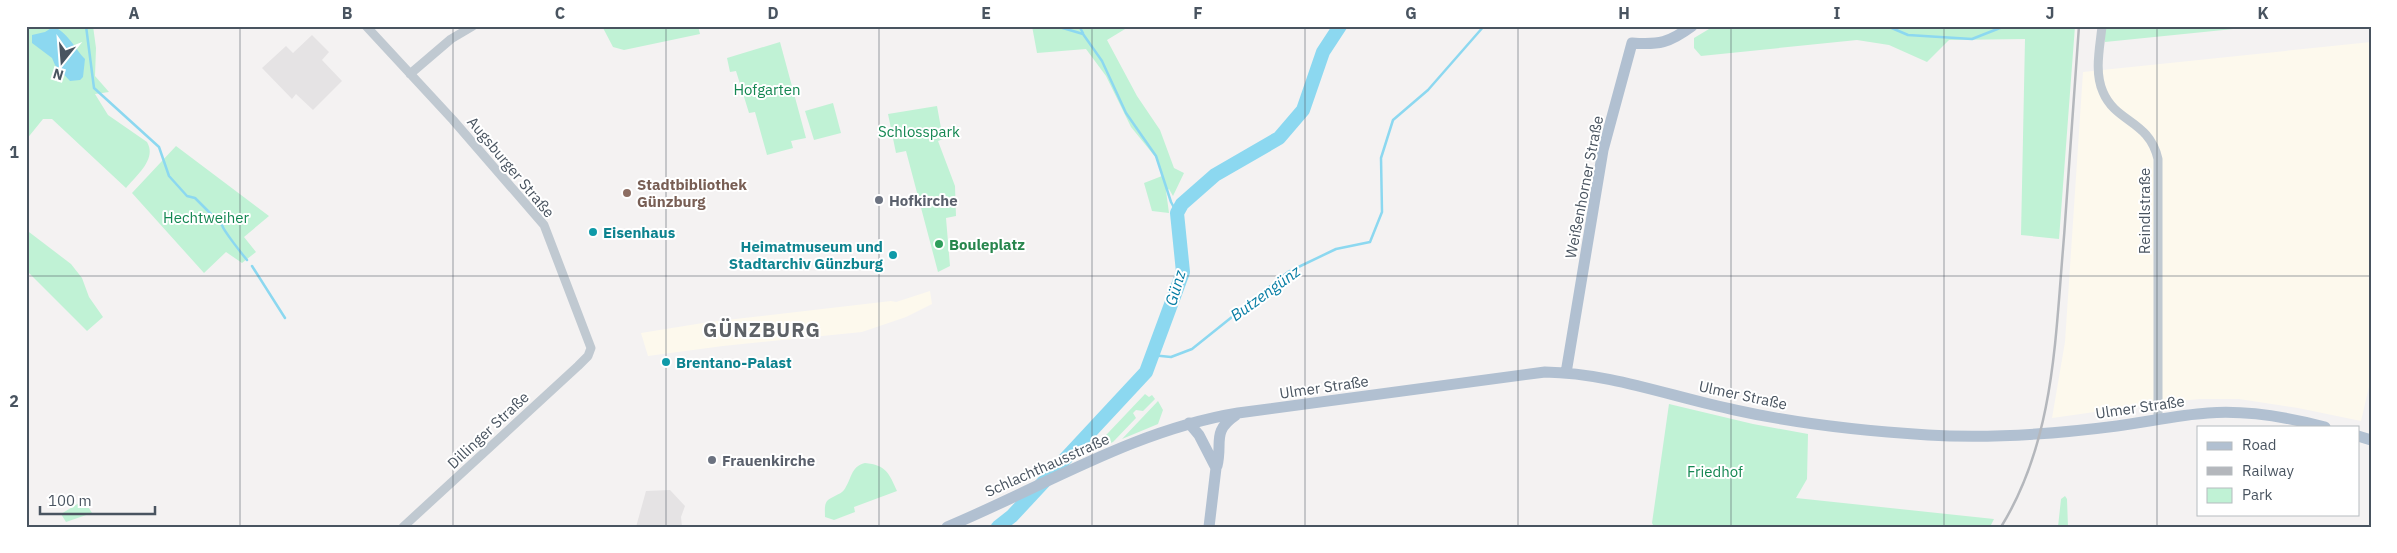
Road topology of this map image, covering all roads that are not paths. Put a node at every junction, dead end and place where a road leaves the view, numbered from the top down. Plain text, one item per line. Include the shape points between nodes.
1 (366, 26) edge
2 (473, 26) edge
3 (1692, 26) edge
4 (2102, 26) edge
5 (410, 74) junction
6 (591, 352) joint
7 (1566, 373) junction
8 (1238, 413) junction
9 (2158, 419) junction
10 (1189, 422) junction
11 (2321, 426) edge
12 (1160, 432) joint
13 (1216, 468) junction
14 (951, 525) edge
15 (403, 527) edge
16 (1209, 527) edge

1 - 5 street, Augsburger Straße
2 - 5 street via 451,38
3 - 7 main road, Weißenhorner Straße via 1664,43 1632,43 1602,150
4 - 9 street, Reindlstraße via 2098,67 2102,91 2112,106 2150,137 2158,159
5 - 6 street, Augsburger Straße via 544,225
6 - 15 street, Dillinger Straße
7 - 8 main road, Ulmer Straße via 1515,375
7 - 9 main road, Ulmer Straße via 1623,382 1772,417 1889,432 1951,436 2040,435
8 - 10 main road, Ulmer Straße
8 - 13 main road via 1220,430
9 - 11 main road, Ulmer Straße via 2238,412 2277,416
10 - 12 main road, Ulmer Straße
10 - 13 main road via 1199,434
12 - 14 main road, Schlachthausstraße
13 - 16 main road

